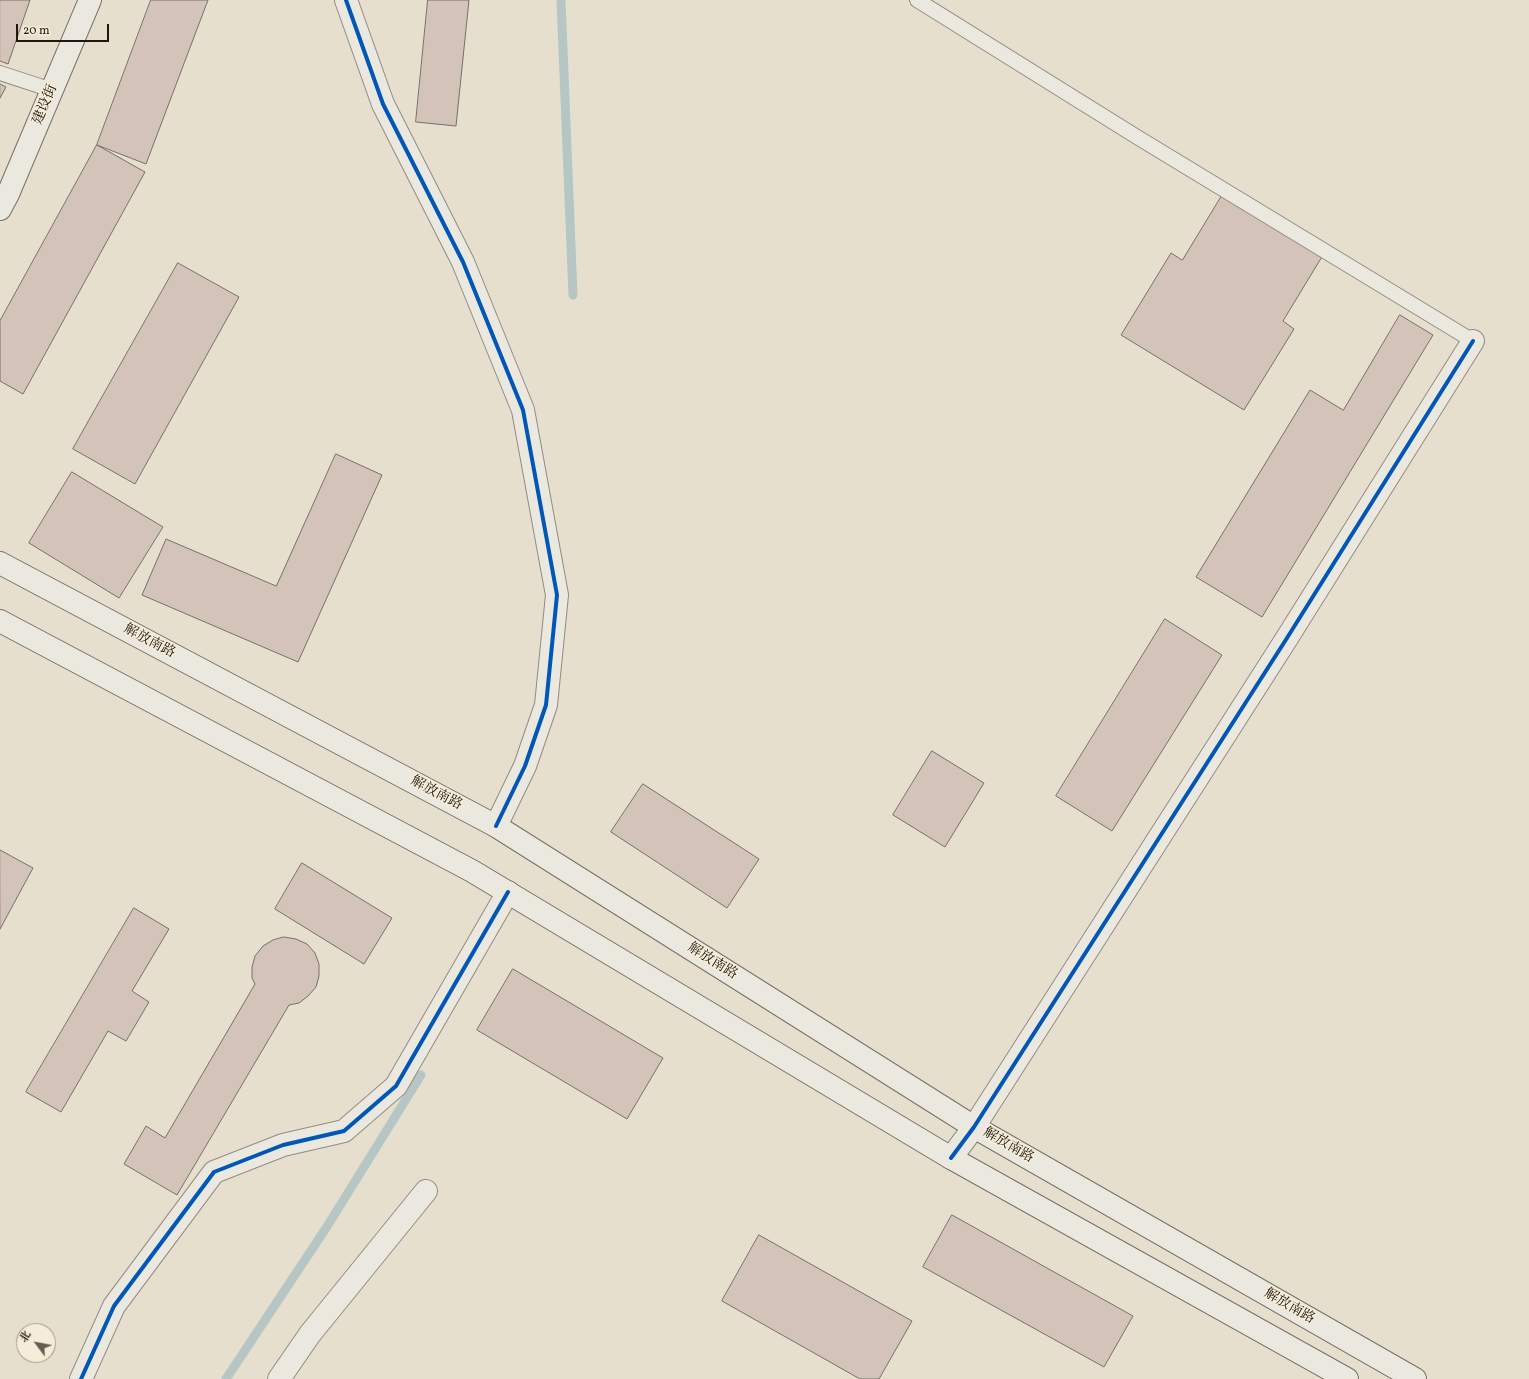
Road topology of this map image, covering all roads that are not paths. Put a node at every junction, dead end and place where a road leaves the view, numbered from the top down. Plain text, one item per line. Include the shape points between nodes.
1 (90, 0) edge
2 (346, 0) edge
3 (917, 0) edge
4 (0, 73) edge
5 (52, 90) junction
6 (0, 210) edge
7 (1473, 341) joint
8 (0, 563) edge
9 (0, 621) edge
10 (496, 826) junction
11 (508, 892) junction
12 (974, 1127) junction
13 (951, 1158) junction
14 (426, 1191) dead end
15 (81, 1379) edge
16 (279, 1379) edge
17 (1347, 1379) edge
18 (1415, 1379) edge

1 - 5 main road, 建设街
2 - 10 main road via 383,104 463,262 523,410 556,587 546,705 525,766
3 - 7 lane
4 - 5 lane
5 - 6 main road, 建设街
7 - 12 main road via 1287,638
8 - 10 main road, 解放南路
9 - 11 main road
10 - 12 main road, 解放南路
11 - 13 main road
11 - 15 main road via 396,1086 344,1130 283,1145 214,1172 114,1306
12 - 13 main road
12 - 18 main road, 解放南路
13 - 17 main road
14 - 16 main road via 310,1334

